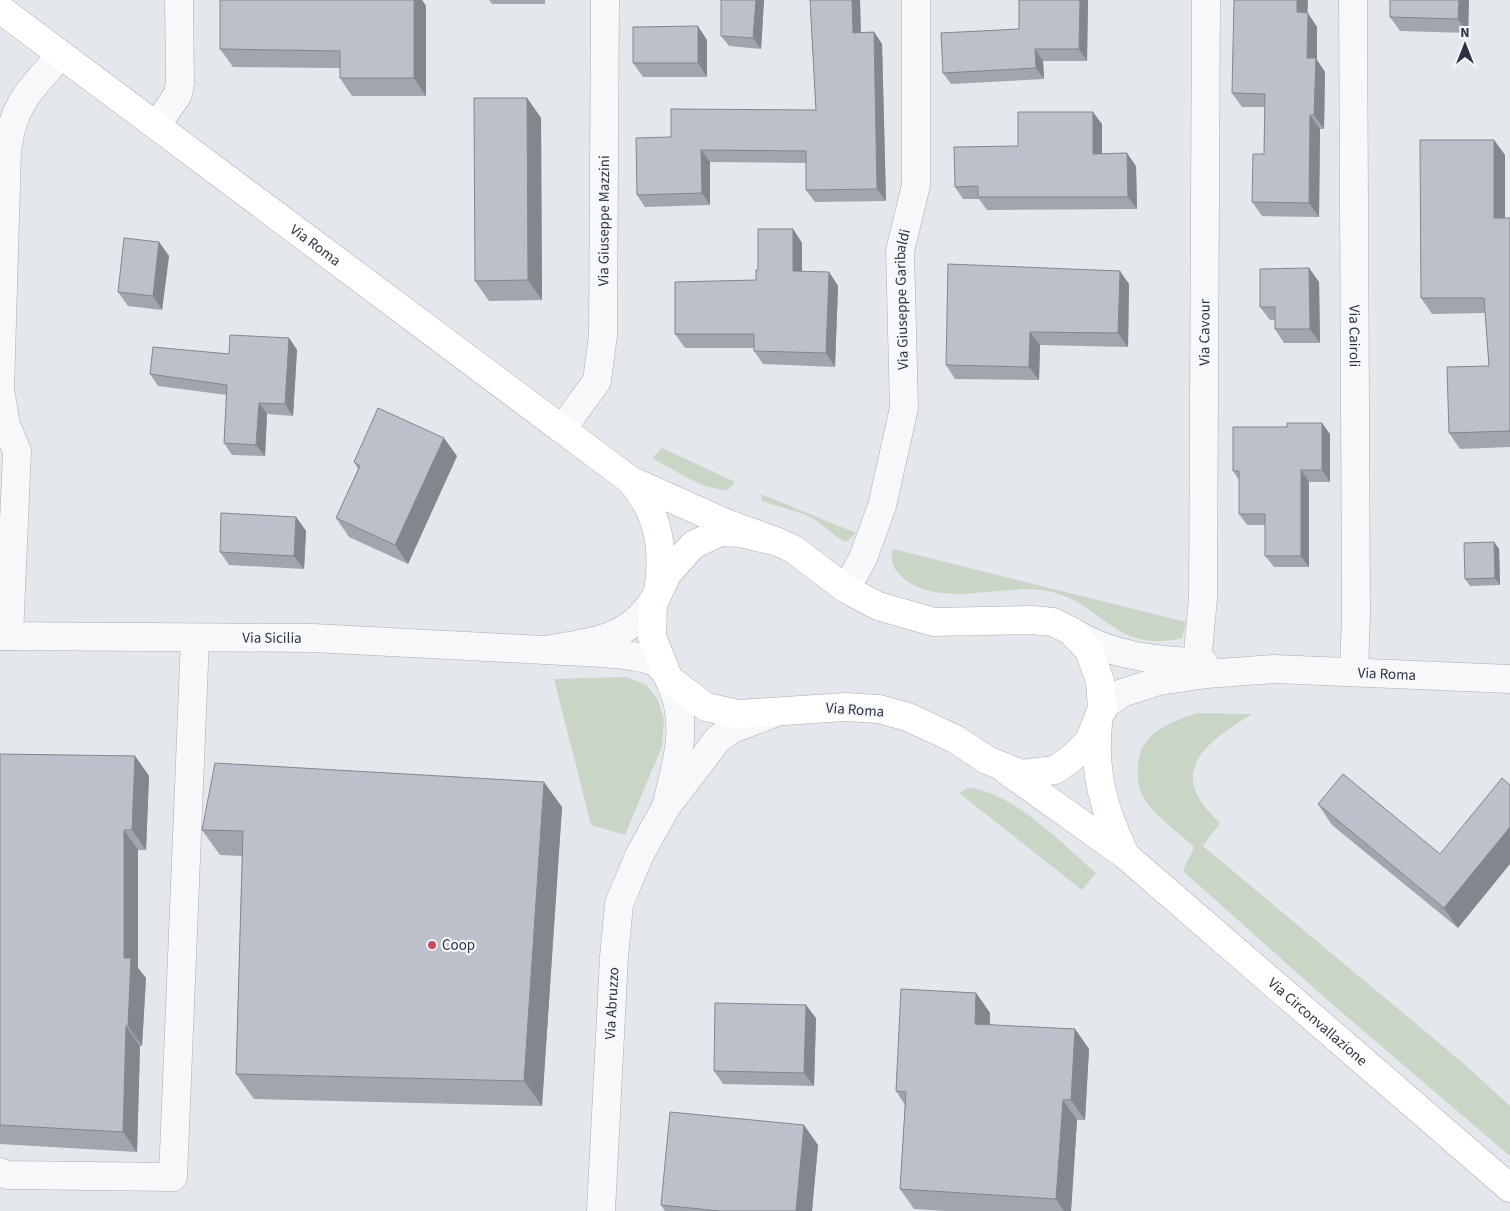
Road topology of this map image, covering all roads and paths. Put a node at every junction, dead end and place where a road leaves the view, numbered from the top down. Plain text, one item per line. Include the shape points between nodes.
1 (179, 0) edge
2 (605, 0) edge
3 (916, 0) edge
4 (1206, 0) edge
5 (1353, 0) edge
6 (0, 9) edge
7 (61, 55) junction
8 (157, 125) junction
9 (562, 429) junction
10 (630, 480) junction
11 (778, 542) junction
12 (846, 589) junction
13 (658, 592) junction
14 (1071, 631) junction
15 (4, 636) edge
16 (195, 639) junction
17 (545, 650) junction
18 (1197, 662) junction
19 (1263, 669) junction
20 (1354, 672) junction
21 (669, 679) junction
22 (1510, 679) edge
23 (788, 709) junction
24 (1099, 715) junction
25 (997, 764) junction
26 (666, 807) junction
27 (1125, 855) junction
28 (3, 1173) edge
29 (1510, 1188) edge
30 (601, 1211) edge

1 - 8 street via 180,83 178,94
2 - 9 street, Via Giuseppe Mazzini via 603,334 597,381
3 - 12 street, Via Giuseppe Garibaldi via 916,185 900,251 904,408 882,506 863,558
4 - 18 street, Via Cavour via 1203,598
5 - 20 street, Via Cairoli
6 - 7 main road, Via Roma
7 - 8 main road, Via Roma
7 - 15 street via 23,98 12,120 7,151 0,389 6,425 17,451
8 - 9 main road, Via Roma
9 - 10 main road, Via Roma
10 - 11 main road, Via Roma via 728,524
10 - 13 main road, Via Roma via 641,492 655,518 661,551
11 - 12 main road, Via Roma via 793,549
11 - 13 main road, Via Roma via 720,532 693,545 667,574
12 - 14 main road, Via Roma via 878,606 934,622 1032,620 1053,622
13 - 17 street, Via Sicilia via 648,611 624,631 596,641
13 - 21 main road, Via Roma via 653,604 652,637
14 - 18 street, Via Roma via 1107,650 1160,660
14 - 24 main road, Via Roma via 1089,650 1100,681 1102,709
15 - 16 street, Via Sicilia
16 - 17 street, Via Sicilia via 313,638
16 - 28 street via 173,1177
17 - 21 street, Via Sicilia via 641,658 658,664
18 - 19 street, Via Roma
19 - 20 street, Via Roma
19 - 24 street, Via Roma via 1159,681 1122,693 1107,703
20 - 22 street, Via Roma
21 - 23 main road, Via Roma via 706,707 738,714
21 - 26 street, Via Abruzzo via 680,708 682,732
23 - 25 main road, Via Roma via 879,709 908,717
23 - 26 street, Via Abruzzo via 757,719 718,739
24 - 25 main road, Via Roma via 1089,741 1055,770 1021,774
24 - 27 main road, Via Circonvallazione via 1097,772 1110,824
25 - 27 main road, Via Circonvallazione
26 - 30 street, Via Abruzzo via 639,856 619,904
27 - 29 main road, Via Circonvallazione

